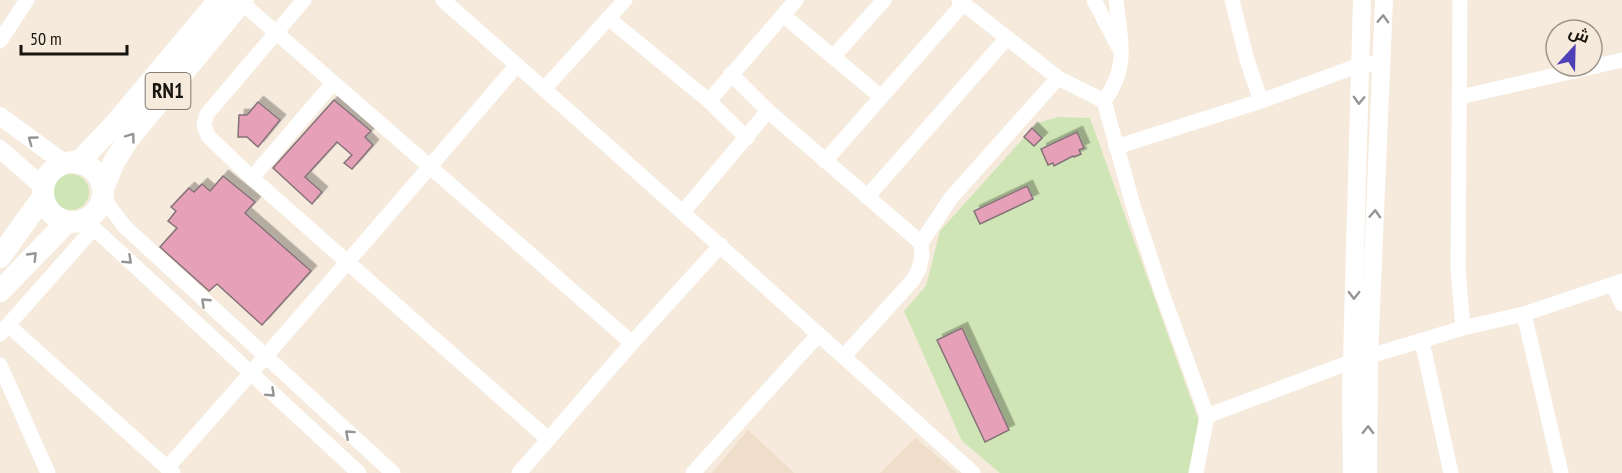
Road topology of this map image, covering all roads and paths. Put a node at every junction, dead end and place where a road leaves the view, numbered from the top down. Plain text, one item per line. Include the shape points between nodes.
1 (27, 0) edge
2 (219, 0) edge
3 (304, 0) edge
4 (625, 0) edge
5 (796, 0) edge
6 (884, 0) edge
7 (1094, 0) edge
8 (1116, 0) edge
9 (1232, 0) edge
10 (1362, 0) edge
11 (1384, 0) edge
12 (1460, 0) edge
13 (242, 1) edge
14 (451, 2) edge
15 (961, 2) edge
16 (783, 15) junction
17 (608, 18) junction
18 (276, 33) junction
19 (1007, 38) junction
20 (0, 41) edge
21 (1122, 54) junction
22 (833, 57) junction
23 (1622, 60) edge
24 (1382, 63) junction
25 (517, 65) junction
26 (1360, 65) junction
27 (731, 74) junction
28 (1058, 78) junction
29 (333, 83) junction
30 (544, 89) junction
31 (881, 97) junction
32 (1460, 97) junction
33 (709, 101) junction
34 (1104, 101) junction
35 (1261, 101) junction
36 (768, 111) junction
37 (0, 116) edge
38 (747, 138) junction
39 (1116, 147) junction
40 (0, 149) edge
41 (825, 161) junction
42 (71, 163) junction
43 (431, 166) junction
44 (252, 178) junction
45 (43, 192) junction
46 (103, 193) junction
47 (867, 197) junction
48 (683, 212) junction
49 (82, 223) junction
50 (921, 243) junction
51 (721, 244) junction
52 (0, 257) edge
53 (347, 261) junction
54 (1617, 283) edge
55 (0, 291) edge
56 (1622, 304) edge
57 (1524, 315) junction
58 (1463, 328) junction
59 (4, 330) edge
60 (818, 335) junction
61 (1422, 341) junction
62 (632, 343) junction
63 (843, 356) junction
64 (266, 358) junction
65 (1361, 358) junction
66 (0, 365) edge
67 (251, 375) junction
68 (1207, 416) junction
69 (548, 439) junction
70 (170, 470) edge
71 (48, 473) edge
72 (359, 473) edge
73 (393, 473) edge
74 (519, 473) edge
75 (693, 473) edge
76 (973, 473) edge
77 (1196, 473) edge
78 (1352, 473) edge
79 (1368, 473) edge
80 (1451, 473) edge
81 (1562, 473) edge

1 - 20 street
2 - 42 main road, RN1 via 120,117
3 - 18 street
4 - 17 street
5 - 16 street
6 - 22 street
7 - 21 street
8 - 21 street
9 - 35 street
10 - 26 street
24 -> 11 street
12 - 32 street
13 - 18 street
46 -> 13 main road, RN1 via 114,162 129,138
14 - 25 street
15 - 19 street
15 - 31 street
16 - 22 street
16 - 27 street
17 - 30 street
17 - 33 street
18 - 29 street
18 - 44 street via 207,114 204,125 208,136
19 - 28 street
19 - 47 street
21 - 34 street via 1115,86
22 - 31 street
23 - 32 street
24 - 26 street
65 -> 24 street
25 - 30 street
25 - 43 street
26 - 35 street
26 -> 65 street
27 - 33 street
27 - 36 street
28 - 34 street
28 - 50 street via 951,198
29 - 43 street
29 - 44 street
30 - 48 street
31 - 41 street
32 - 58 street via 1458,269
33 - 38 street
34 - 39 street
35 - 39 street
36 - 38 street
36 - 41 street
42 -> 37 street
38 - 48 street
39 - 68 street via 1161,290
40 - 45 street
41 - 47 street
42 - 45 main road, RN1 via 51,172
42 - 46 main road via 95,171
43 - 53 street
43 - 62 street
44 - 53 street
45 - 49 main road via 51,213 58,219
45 - 52 main road, RN1
46 - 49 main road, RN1 via 99,207
64 -> 46 street via 125,227
47 - 50 street
48 - 51 street
55 -> 49 main road, RN1
49 - 59 street
49 -> 67 street
50 - 63 street via 922,256 913,280
51 - 60 street
51 - 62 street
53 - 64 street
53 - 69 street
54 - 56 street
54 - 57 street
57 - 58 street
57 - 81 street
58 - 61 street
59 - 70 street
60 - 63 street
60 - 75 street
61 - 65 street
61 - 80 street
62 - 69 street
63 - 76 street
64 - 67 street
73 -> 64 street
65 - 68 street
65 - 78 street via 1351,394
79 -> 65 street
66 - 71 street
67 - 70 street
67 -> 72 street
68 - 77 street
69 - 74 street

